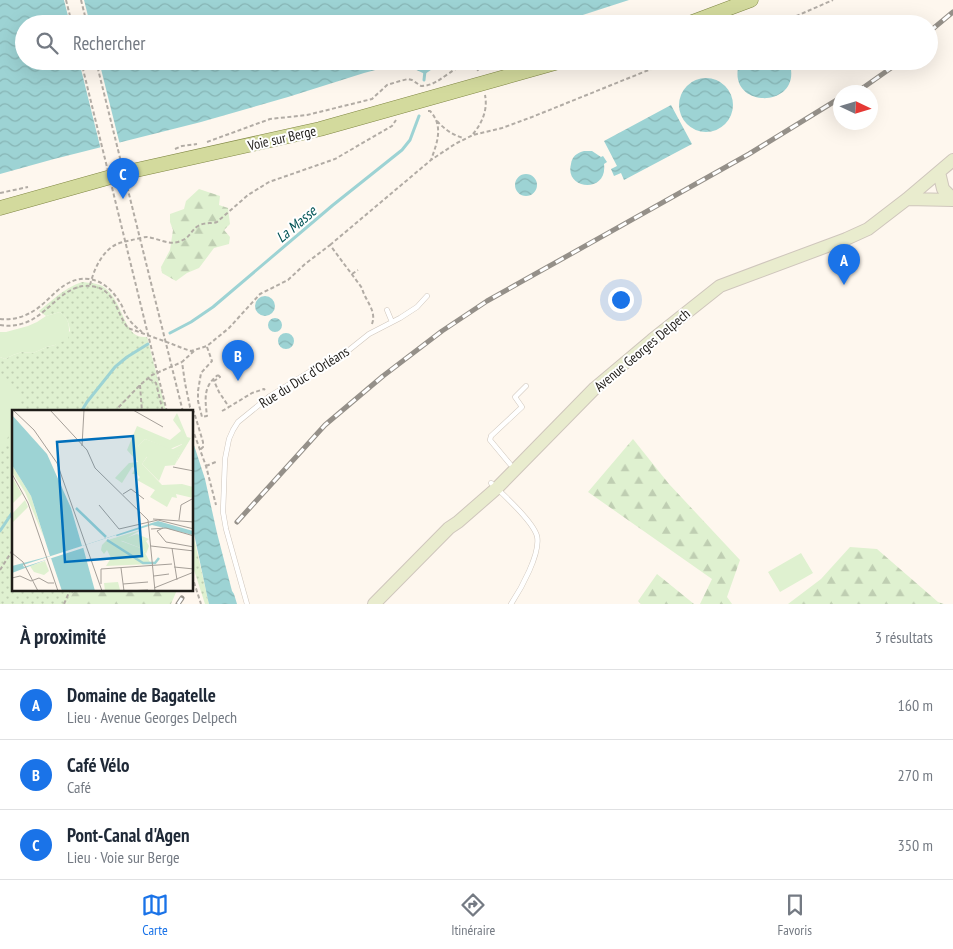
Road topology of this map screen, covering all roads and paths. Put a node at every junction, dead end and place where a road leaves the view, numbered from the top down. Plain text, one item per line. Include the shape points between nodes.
1 (66, 0) edge
2 (81, 0) edge
3 (751, 0) edge
4 (833, 0) edge
5 (70, 15) edge
6 (85, 15) edge
7 (711, 15) edge
8 (799, 15) edge
9 (83, 70) edge
10 (98, 70) edge
11 (455, 70) edge
12 (530, 70) edge
13 (649, 70) edge
14 (484, 93) dead end
15 (424, 110) dead end
16 (400, 117) dead end
17 (437, 121) junction
18 (473, 135) junction
19 (466, 138) junction
20 (182, 146) dead end
21 (431, 160) junction
22 (953, 160) edge
23 (939, 172) junction
24 (924, 185) junction
25 (943, 189) junction
26 (907, 199) junction
27 (953, 199) edge
28 (0, 208) edge
29 (330, 245) junction
30 (358, 270) dead end
31 (352, 274) junction
32 (91, 279) junction
33 (89, 286) junction
34 (720, 286) junction
35 (427, 296) dead end
36 (387, 310) dead end
37 (0, 319) edge
38 (392, 322) junction
39 (0, 325) edge
40 (144, 333) junction
41 (369, 334) junction
42 (207, 346) junction
43 (196, 350) junction
44 (182, 362) junction
45 (148, 378) junction
46 (140, 385) junction
47 (526, 386) dead end
48 (270, 396) junction
49 (230, 407) junction
50 (116, 410) edge
51 (142, 410) edge
52 (163, 410) edge
53 (168, 410) edge
54 (183, 410) edge
55 (192, 410) edge
56 (222, 410) dead end
57 (194, 412) edge
58 (202, 417) junction
59 (198, 424) junction
60 (194, 434) edge
61 (220, 461) dead end
62 (510, 464) junction
63 (206, 466) dead end
64 (494, 485) junction
65 (12, 551) edge
66 (0, 570) edge
67 (194, 582) edge
68 (69, 592) edge
69 (64, 604) edge
70 (201, 604) edge
71 (247, 604) edge
72 (374, 604) edge
73 (511, 604) edge

1 - 5 path
2 - 6 path
3 - 7 main road
4 - 8 path
9 - 53 path, bridge
10 - 54 path, bridge
11 - 20 path via 431,84 421,86 408,79 387,85 372,99 307,115 270,119 203,143
12 - 28 main road, Voie sur Berge via 320,129 132,171
13 - 18 path via 524,120
14 - 18 path via 486,111
15 - 17 path via 430,111
16 - 32 path via 392,126 335,159 269,182 217,222 203,223 178,242 146,237 118,244 98,262
17 - 19 path via 461,138
17 - 21 path via 439,131
18 - 19 path
19 - 21 path
21 - 29 path
22 - 23 main road, Avenue Georges Delpech
23 - 24 main road, Avenue Georges Delpech
23 - 25 main road
24 - 25 main road
24 - 26 main road, Avenue Georges Delpech
25 - 27 main road
26 - 27 main road
26 - 34 main road, Avenue Georges Delpech via 856,235
29 - 31 path
29 - 42 path via 288,280 260,294 229,328
30 - 31 path
31 - 41 path via 371,306 374,318
32 - 33 path
32 - 37 path via 74,280 59,288 32,313
32 - 40 path via 108,286 120,301 127,318
33 - 39 path via 71,290 23,324
33 - 40 path via 108,293 128,328
34 - 62 main road via 693,300 643,341 586,390
34 - 64 main road, Avenue Georges Delpech via 595,388
35 - 38 lane, Rue du Duc d'Orléans via 417,307
36 - 38 lane
38 - 41 lane, Rue du Duc d'Orléans
40 - 43 path via 191,351
41 - 48 lane, Rue du Duc d'Orléans via 349,350
42 - 43 path
42 - 58 path via 212,361 201,373 198,401
43 - 44 path
44 - 45 path
44 - 55 path
45 - 46 path
45 - 52 path via 156,383
46 - 50 path
46 - 51 path
47 - 62 lane via 515,397 522,407 490,440
48 - 49 path via 264,389
48 - 71 lane, Rue du Duc d'Orléans via 238,422 229,439 225,459 224,520
49 - 56 path
49 - 58 path via 214,381 220,378 218,375 207,387 207,416
57 - 59 path
58 - 59 path
59 - 60 path via 203,442 200,450
61 - 63 path
62 - 64 main road
64 - 72 main road, Avenue Georges Delpech
64 - 73 lane via 533,527 537,536 536,555
65 - 66 path
67 - 70 path
68 - 69 path

